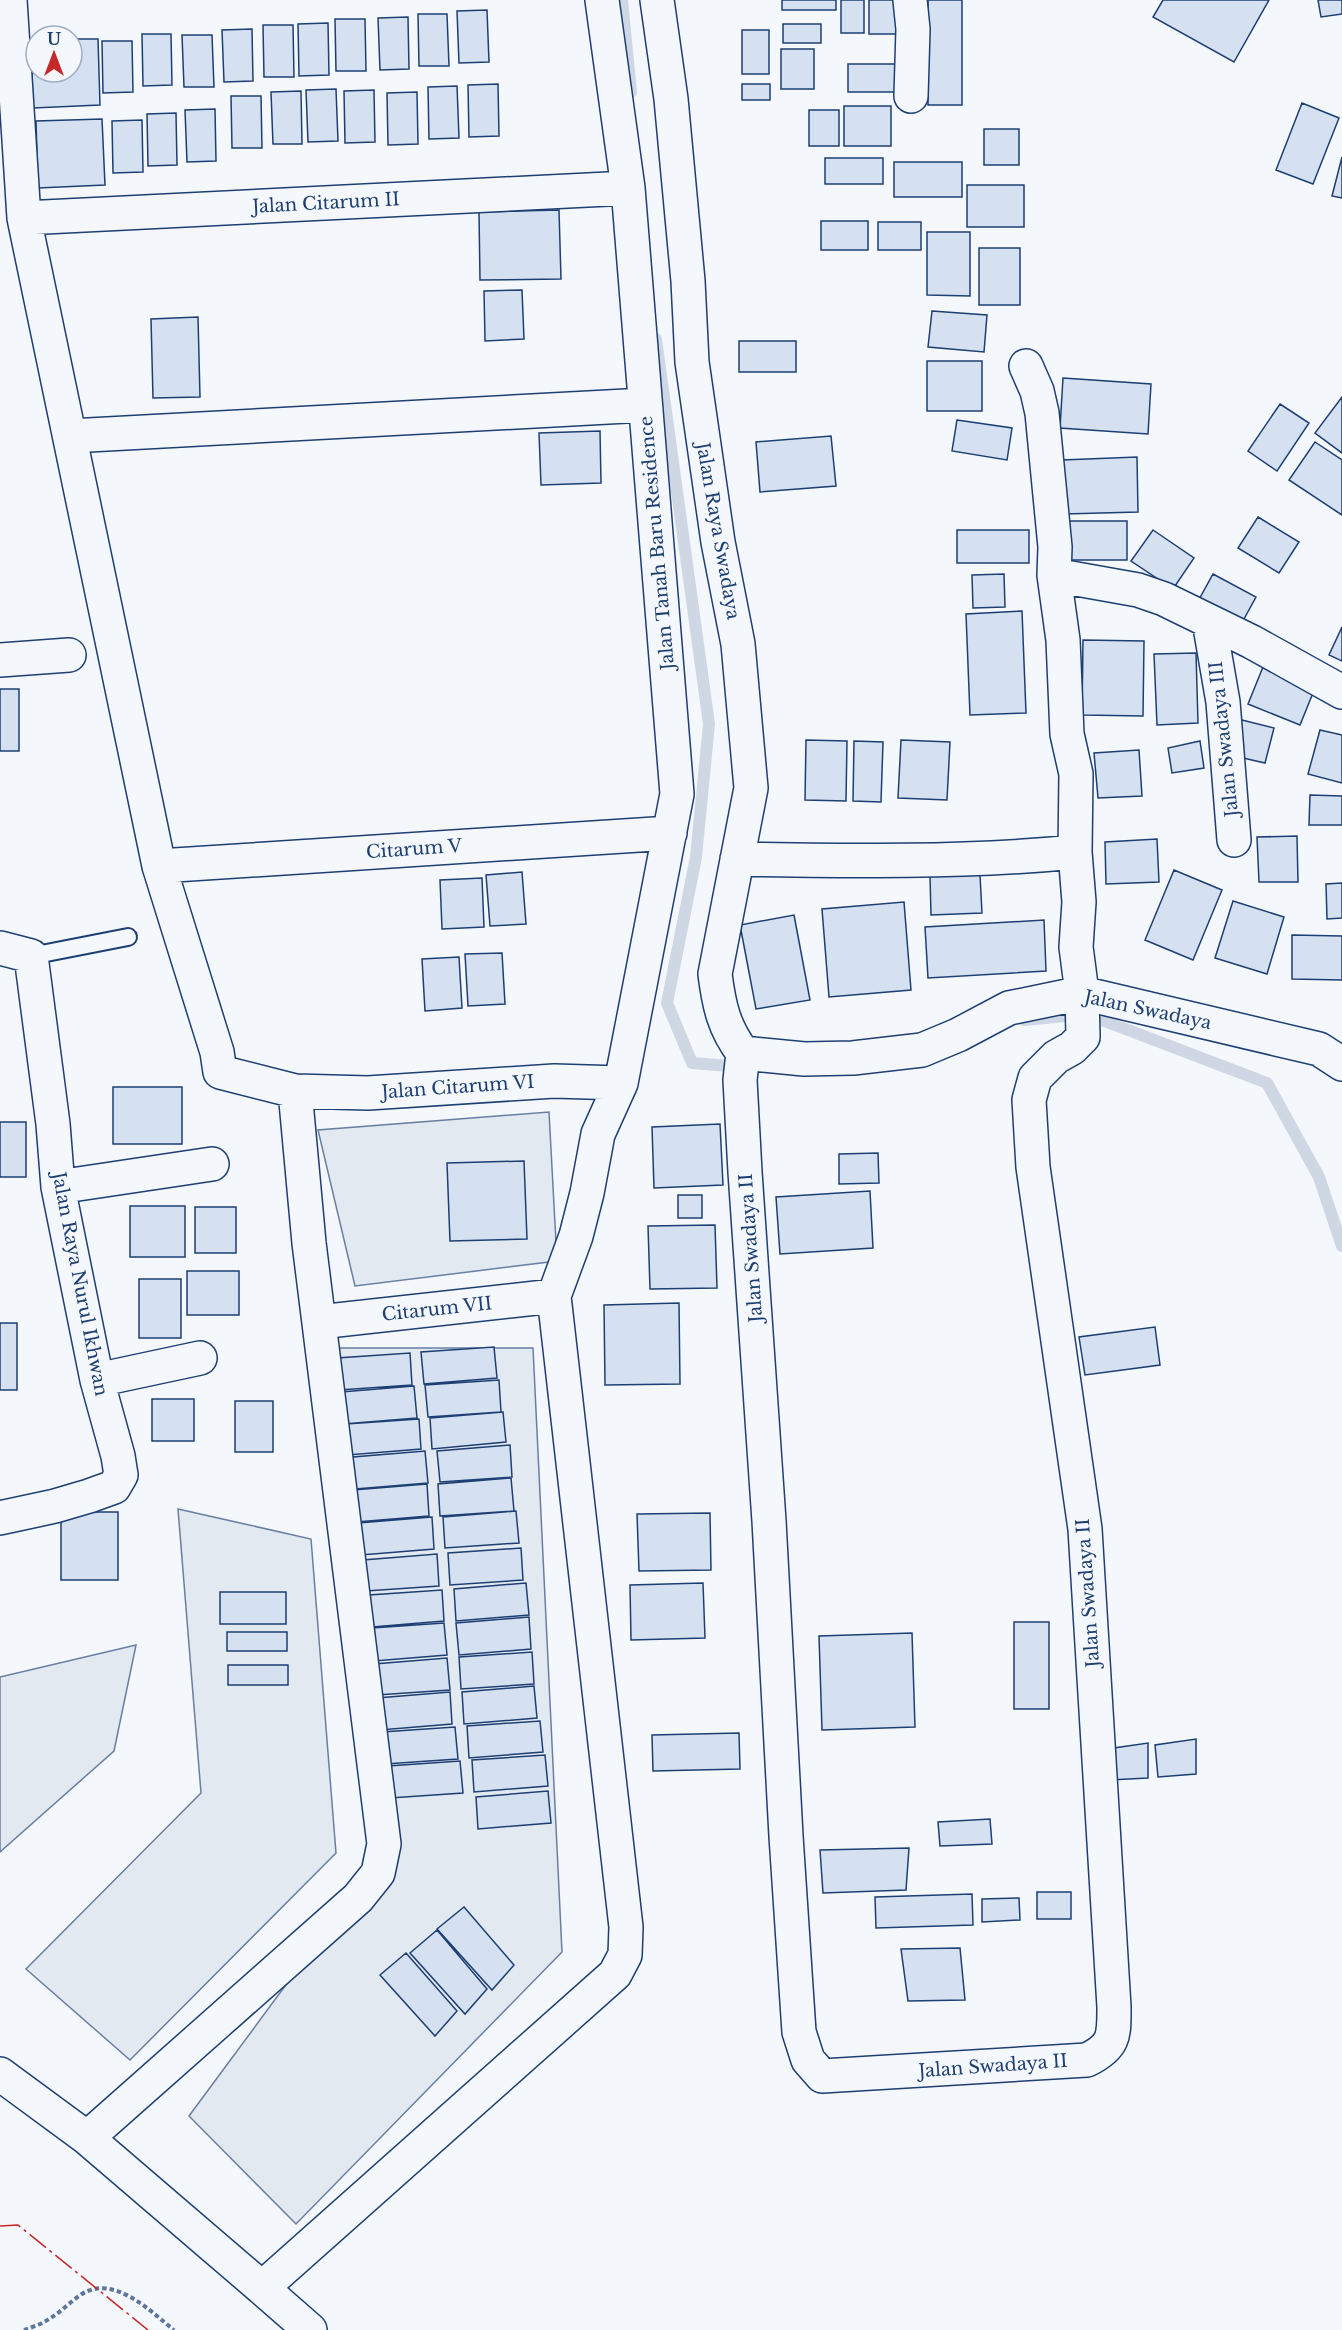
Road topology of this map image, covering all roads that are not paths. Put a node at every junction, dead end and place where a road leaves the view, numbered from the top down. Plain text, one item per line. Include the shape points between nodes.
1 (10, 0) edge
2 (602, 0) edge
3 (657, 0) edge
4 (910, 0) edge
5 (912, 96) dead end
6 (628, 188) junction
7 (24, 218) junction
8 (1026, 366) dead end
9 (645, 405) junction
10 (70, 436) junction
11 (1054, 575) junction
12 (1209, 621) junction
13 (69, 655) dead end
14 (0, 660) edge
15 (1342, 692) edge
16 (670, 833) junction
17 (1234, 840) dead end
18 (1075, 852) junction
19 (737, 859) junction
20 (159, 866) junction
21 (129, 937) dead end
22 (0, 948) edge
23 (31, 956) junction
24 (1083, 1013) junction
25 (1342, 1063) edge
26 (742, 1064) junction
27 (621, 1083) junction
28 (295, 1091) junction
29 (212, 1164) dead end
30 (58, 1187) junction
31 (554, 1296) junction
32 (319, 1322) junction
33 (200, 1358) dead end
34 (97, 1380) junction
35 (0, 1518) edge
36 (0, 2074) edge
37 (87, 2138) junction
38 (262, 2288) junction
39 (310, 2330) edge

1 - 7 street
2 - 6 street, Jalan Tanah Baru Residence
3 - 19 street, Jalan Raya Swadaya via 671,99 694,373 718,542 738,644 746,720 751,788
4 - 5 street
6 - 7 street, Jalan Citarum II
6 - 9 street, Jalan Tanah Baru Residence
7 - 10 street
8 - 11 street via 1042,413 1055,547
9 - 10 street
9 - 16 street, Jalan Tanah Baru Residence via 677,794
10 - 20 street
11 - 12 street via 1138,591
11 - 18 street via 1063,640 1067,734 1076,774
12 - 15 street
12 - 17 street, Jalan Swadaya III via 1223,702
13 - 14 street
16 - 20 street, Citarum V
16 - 27 street, Jalan Tanah Baru Residence
18 - 19 street via 909,861
18 - 24 street via 1079,902 1076,947
19 - 26 street, Jalan Raya Swadaya via 715,974 719,1005
20 - 28 street, Jalan Citarum VI via 220,1072
21 - 23 lane
22 - 23 street
23 - 30 street, Jalan Raya Nurul Ikhwan
24 - 25 street, Jalan Swadaya via 1319,1049
24 - 26 street, Jalan Swadaya via 1009,1008 922,1050
24 - 26 street, Jalan Swadaya II via 1072,1048 1056,1057 1035,1078 1029,1100 1033,1167 1085,1529 1114,2007 1114,2036 1104,2052 1088,2060 822,2076 808,2060 799,2032 786,1836
27 - 28 street, Jalan Citarum VI via 554,1081 368,1093
27 - 31 street, Jalan Tanah Baru Residence via 598,1134 576,1236
28 - 32 street
29 - 30 street
30 - 34 street, Jalan Raya Nurul Ikhwan
31 - 32 street, Citarum VII
31 - 38 street via 626,1927 625,1955 615,1974
32 - 37 street via 384,1844 378,1873 358,1898
33 - 34 street
34 - 35 street, Jalan Raya Nurul Ikhwan via 118,1456 121,1475 114,1487
36 - 37 street
37 - 38 street
38 - 39 street

